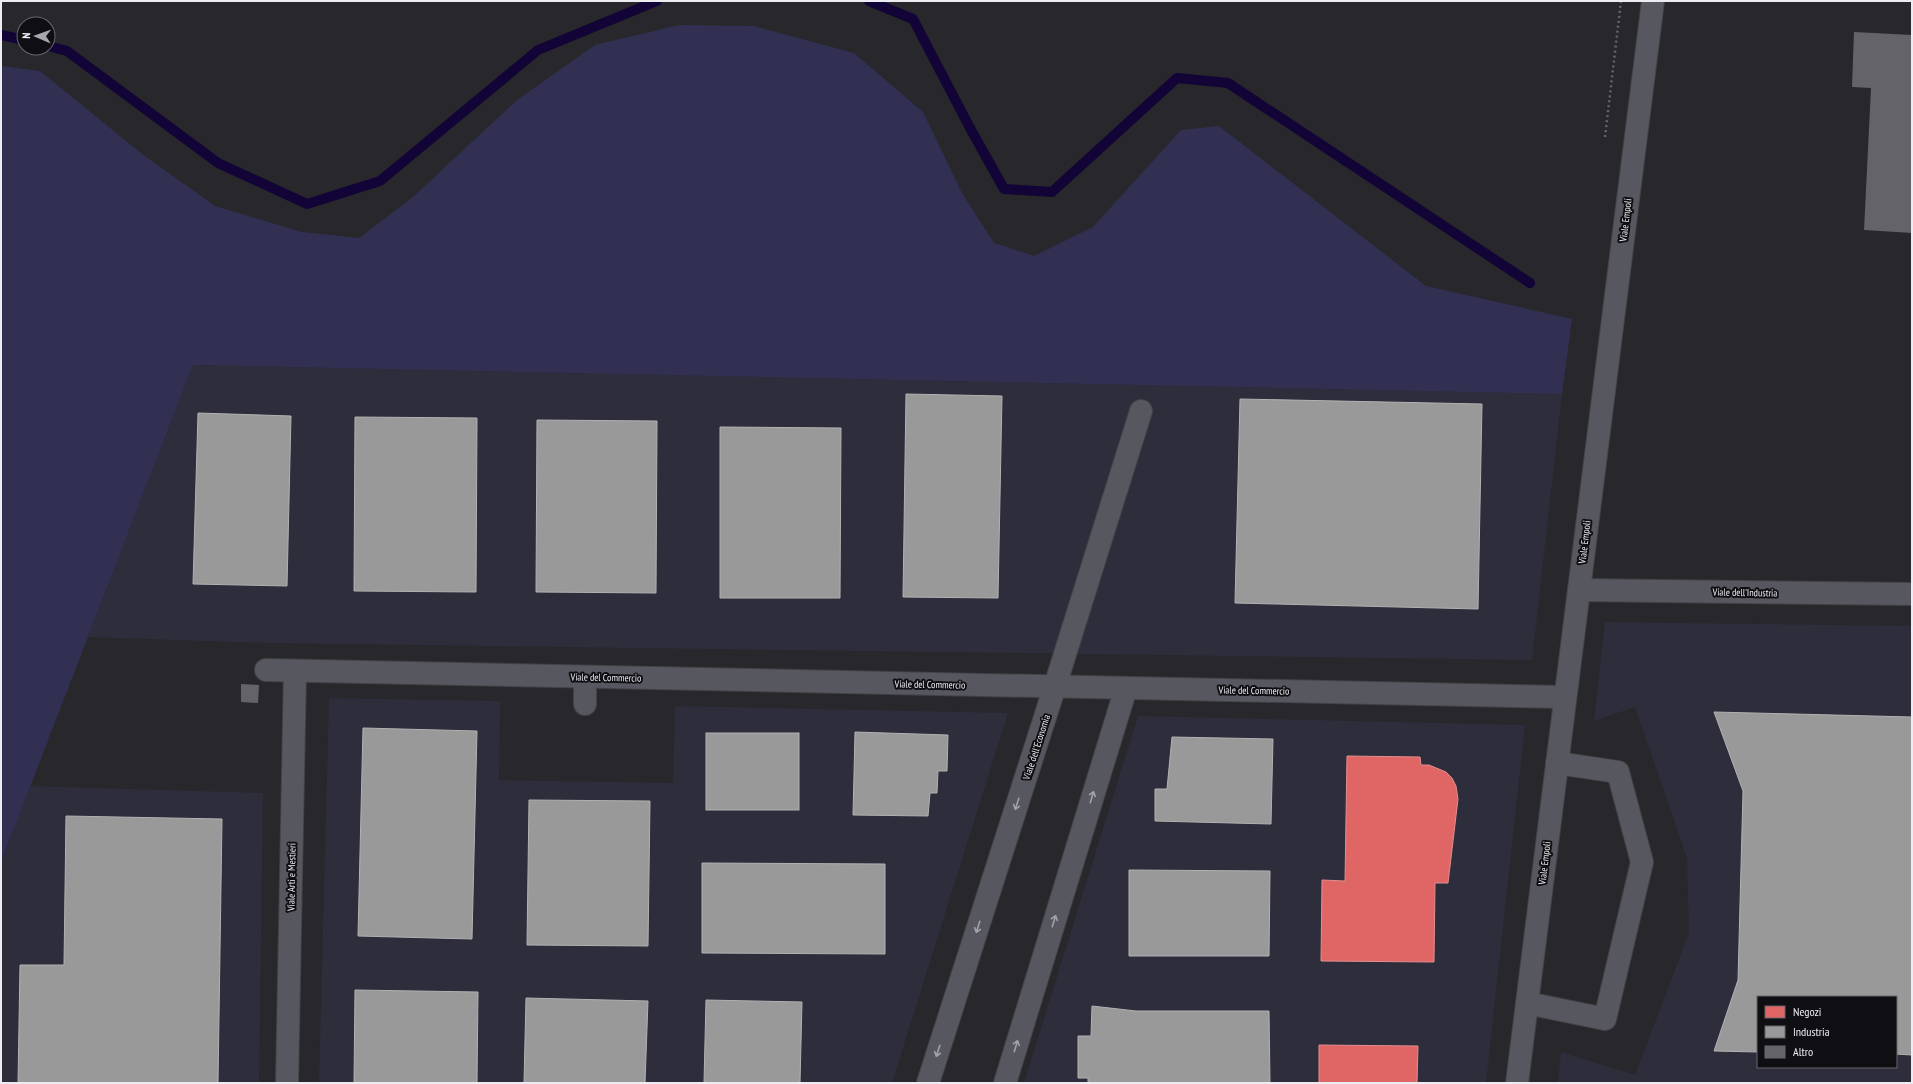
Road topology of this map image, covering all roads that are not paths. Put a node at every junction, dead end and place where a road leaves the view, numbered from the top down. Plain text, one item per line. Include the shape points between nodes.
1 (1653, 1) edge
2 (1141, 411) dead end
3 (1578, 590) junction
4 (1912, 594) edge
5 (266, 670) dead end
6 (295, 671) junction
7 (585, 677) junction
8 (1055, 686) junction
9 (1126, 688) junction
10 (1565, 697) junction
11 (585, 704) dead end
12 (1557, 763) junction
13 (1527, 1003) junction
14 (287, 1083) edge
15 (928, 1083) edge
16 (1005, 1083) edge
17 (1517, 1083) edge

1 - 3 street, Viale Empoli
2 - 8 street, Viale dell'Economia
3 - 4 street, Viale dell'Industria
3 - 10 street, Viale Empoli
5 - 6 street, Viale del Commercio
6 - 7 street, Viale del Commercio
6 - 14 street, Viale Arti e Mestieri
7 - 8 street, Viale del Commercio
7 - 11 street
8 - 9 street, Viale del Commercio
8 -> 15 street, Viale dell'Economia
9 - 10 street, Viale del Commercio
16 -> 9 street
10 - 12 street, Viale Empoli
12 - 13 street, Viale Empoli
12 - 13 street via 1618,772 1642,862 1605,1019
13 - 17 street, Viale Empoli

